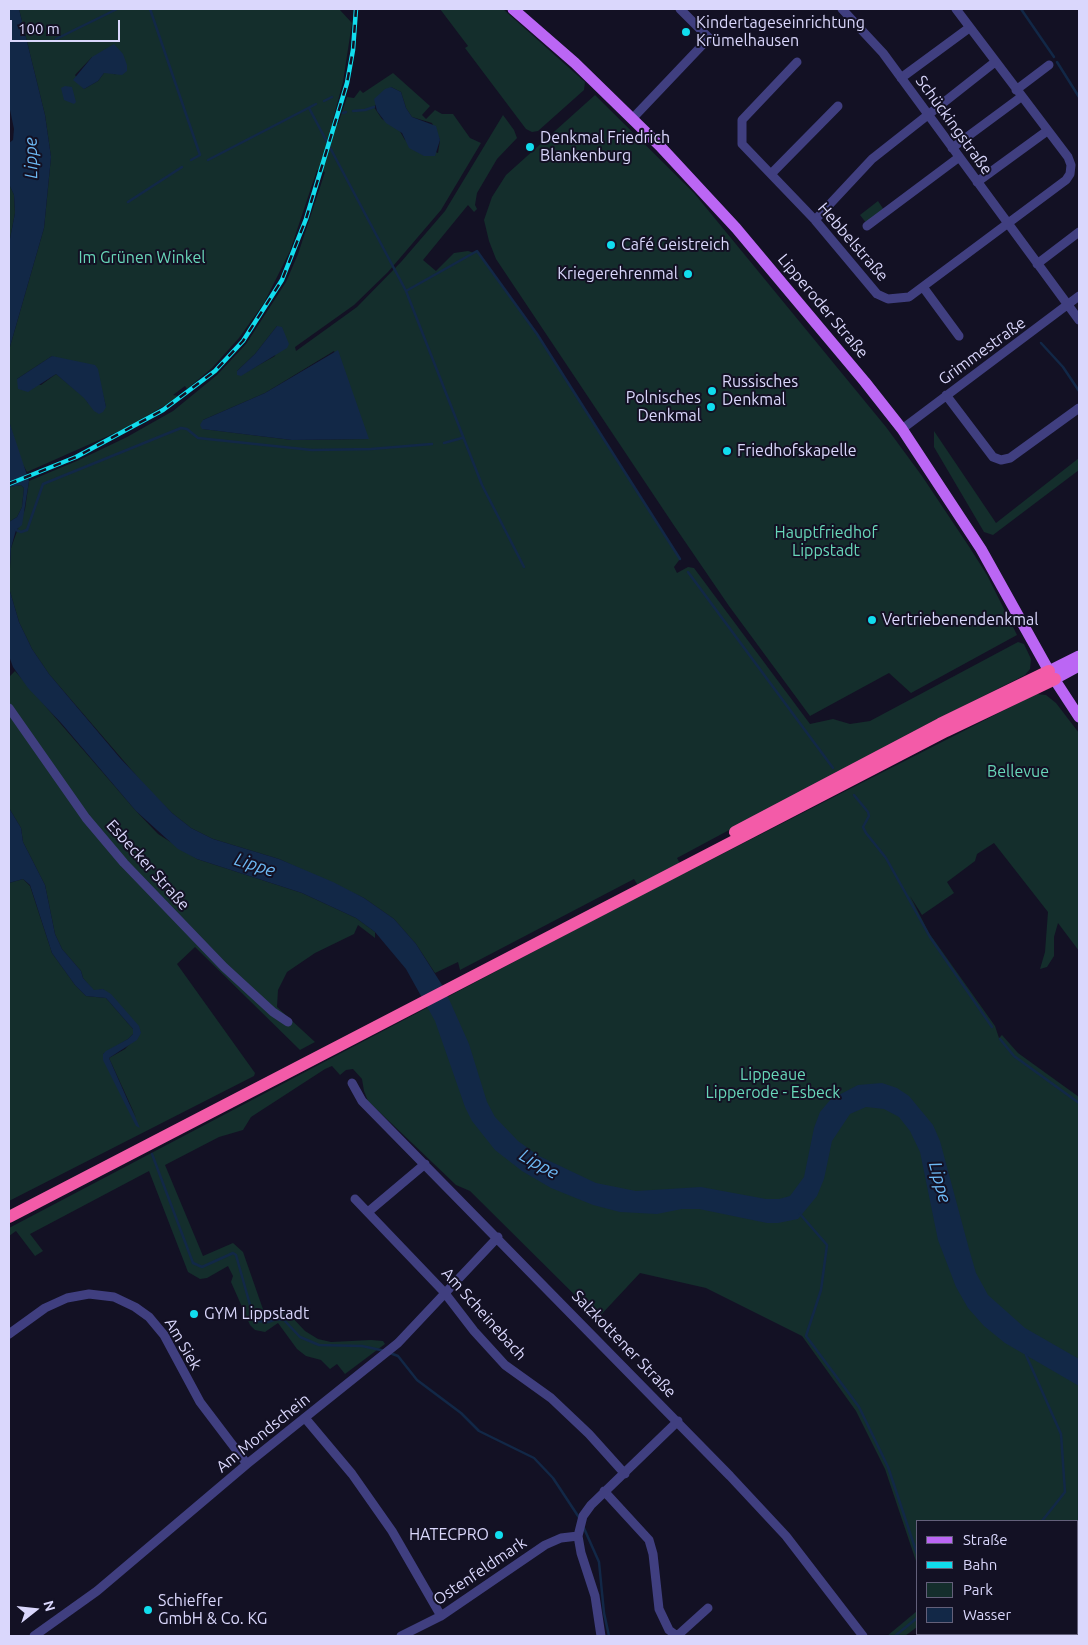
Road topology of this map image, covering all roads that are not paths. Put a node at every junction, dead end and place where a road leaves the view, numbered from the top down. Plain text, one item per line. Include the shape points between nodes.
1 (512, 9) edge
2 (680, 9) edge
3 (842, 9) edge
4 (956, 9) edge
5 (969, 28) junction
6 (797, 62) dead end
7 (995, 62) junction
8 (1049, 65) dead end
9 (901, 78) junction
10 (1018, 93) junction
11 (838, 106) dead end
12 (926, 115) junction
13 (632, 118) junction
14 (1047, 131) junction
15 (952, 148) junction
16 (958, 158) junction
17 (771, 174) junction
18 (977, 182) junction
19 (815, 220) junction
20 (1008, 224) junction
21 (867, 226) dead end
22 (1079, 232) edge
23 (1037, 264) junction
24 (922, 287) junction
25 (1079, 296) edge
26 (1068, 305) junction
27 (1079, 320) edge
28 (959, 336) dead end
29 (946, 395) junction
30 (1079, 408) edge
31 (902, 429) junction
32 (1079, 656) edge
33 (1079, 666) edge
34 (1052, 675) junction
35 (9, 708) edge
36 (1079, 717) edge
37 (384, 1018) junction
38 (288, 1022) dead end
39 (352, 1083) dead end
40 (425, 1164) junction
41 (355, 1199) dead end
42 (9, 1207) edge
43 (368, 1212) junction
44 (9, 1217) edge
45 (498, 1237) junction
46 (444, 1292) junction
47 (9, 1334) edge
48 (305, 1418) junction
49 (678, 1420) junction
50 (247, 1464) junction
51 (625, 1474) junction
52 (604, 1491) junction
53 (578, 1536) junction
54 (708, 1608) dead end
55 (441, 1616) junction
56 (34, 1636) edge
57 (401, 1636) edge
58 (600, 1636) edge
59 (677, 1636) edge
60 (863, 1636) edge

1 - 13 main road, Lipperoder Straße
2 - 13 street via 709,38
3 - 9 street, Schückingstraße via 883,53
4 - 5 street
5 - 7 street
5 - 9 street
6 - 17 street, Hebbelstraße via 742,120 742,144
7 - 10 street
7 - 12 street
8 - 10 street
9 - 12 street, Schückingstraße
10 - 14 street
10 - 15 street
11 - 17 street
12 - 15 street, Schückingstraße
12 - 19 street via 872,159
13 - 31 main road, Lipperoder Straße via 736,228
14 - 18 street
14 - 20 street, Hebbelstraße via 1068,157 1070,174
15 - 16 street, Schückingstraße
16 - 18 street, Schückingstraße
16 - 21 street
17 - 19 street, Hebbelstraße
18 - 20 street, Schückingstraße
19 - 24 street, Hebbelstraße via 877,294 888,299 900,299
20 - 23 street, Schückingstraße
20 - 24 street, Hebbelstraße
22 - 23 street
23 - 26 street, Schückingstraße
24 - 28 street
25 - 26 street, Grimmestraße
26 - 27 street, Schückingstraße
26 - 29 street, Grimmestraße
29 - 30 street via 993,457 1001,460 1010,458
29 - 31 street, Grimmestraße
31 - 34 main road, Lipperoder Straße via 981,549
32 - 34 main road
33 - 34 main road
34 - 36 main road, Lipperoder Straße
34 - 37 highway via 943,728
35 - 38 street, Esbecker Straße via 86,818 124,863 206,949 273,1012
37 - 42 highway
37 - 44 highway
39 - 40 street, Salzkottener Straße via 362,1100
40 - 43 street
40 - 45 street, Salzkottener Straße
41 - 43 street, Am Scheinebach
43 - 46 street, Am Scheinebach
45 - 46 street, Am Mondschein
45 - 49 street, Salzkottener Straße
46 - 48 street, Am Mondschein via 390,1349
46 - 51 street, Am Scheinebach via 505,1365 551,1398
47 - 50 street, Am Siek via 45,1308 67,1298 89,1294 114,1297 135,1307 164,1334 200,1402
48 - 50 street, Am Mondschein
48 - 55 street via 352,1474 392,1531
49 - 51 street
49 - 60 street, Salzkottener Straße via 786,1536
50 - 56 street, Am Mondschein via 97,1591
51 - 52 street
52 - 53 street via 584,1516
52 - 59 street via 649,1540 659,1609 669,1630
53 - 55 street, Ostenfeldmark via 561,1538 545,1545
53 - 58 street via 595,1596
54 - 59 street
55 - 57 street, Ostenfeldmark

